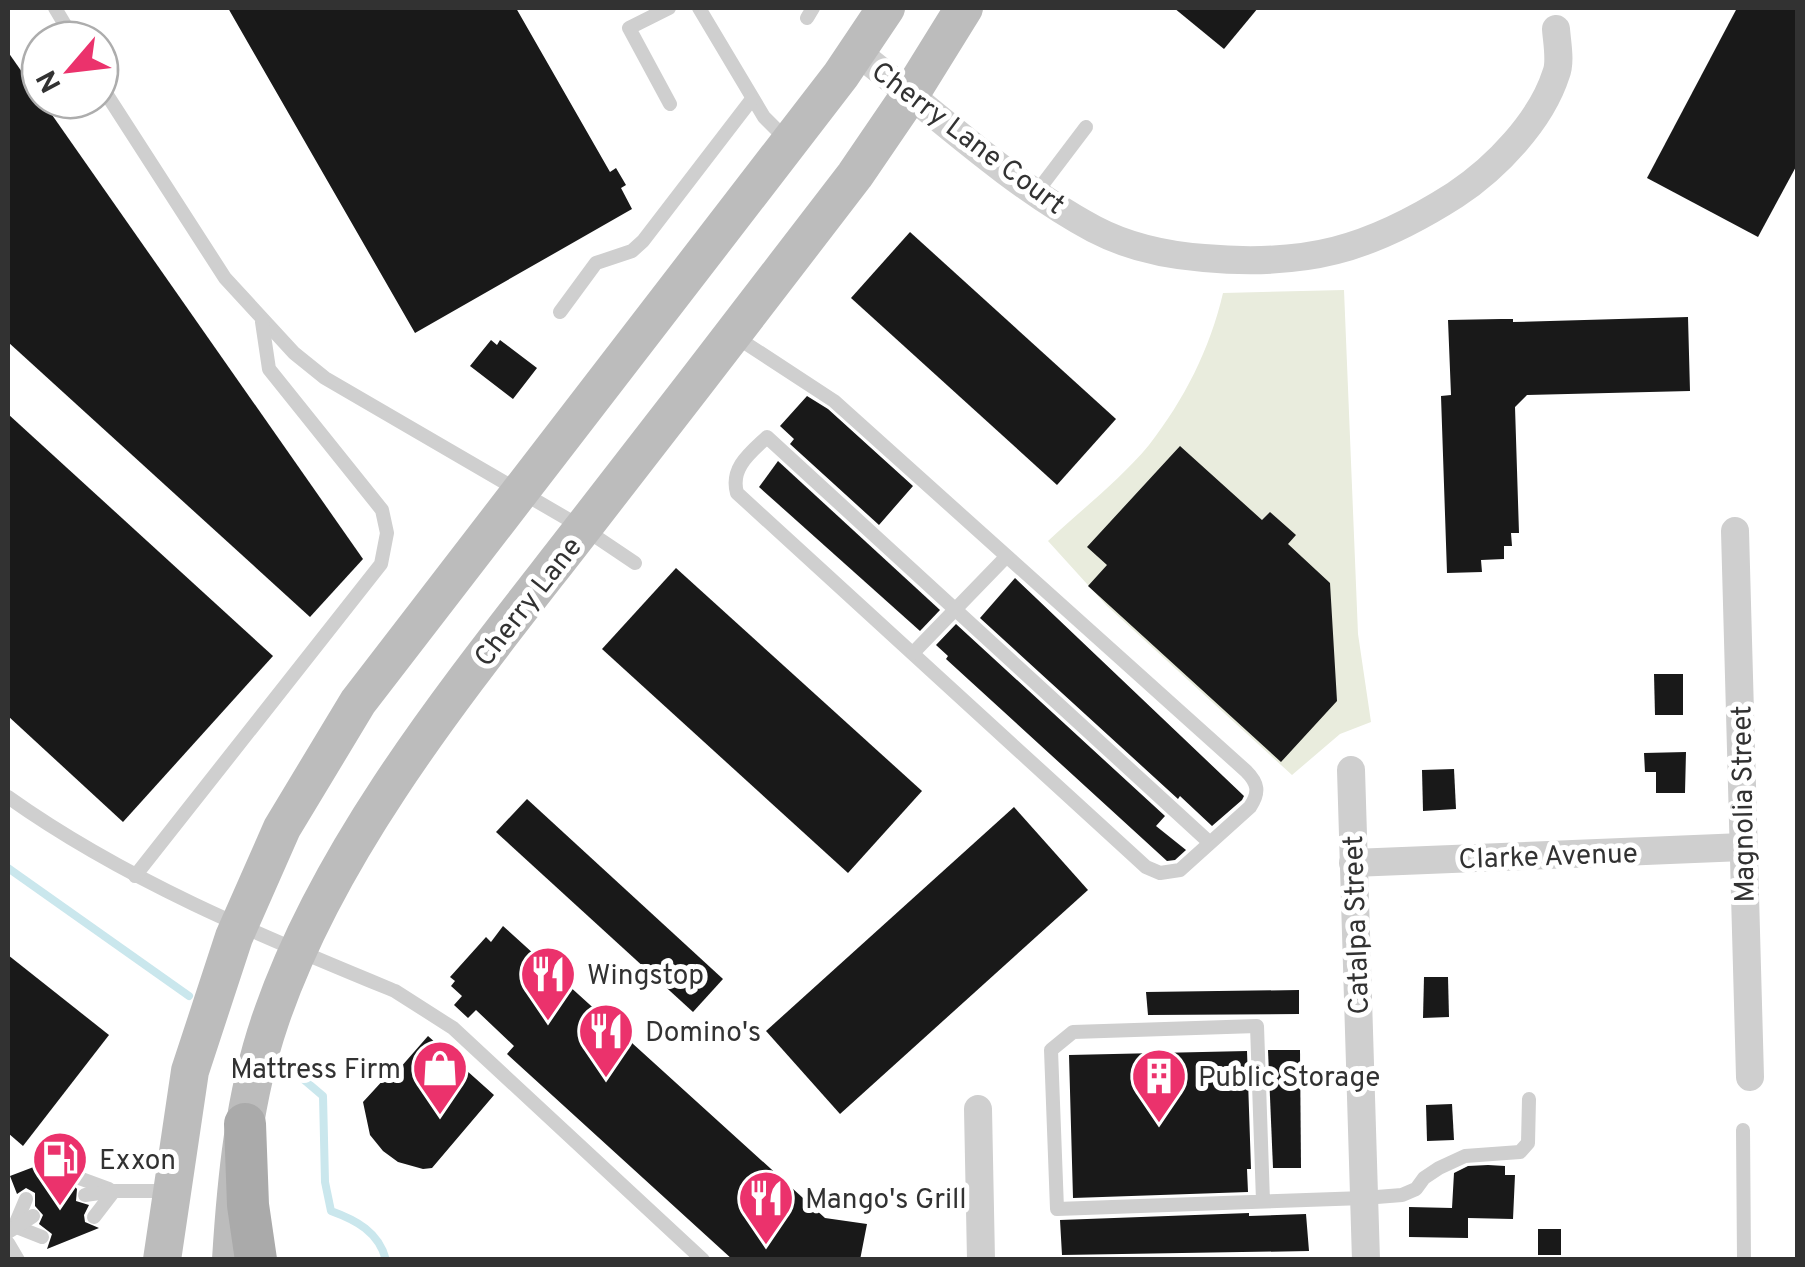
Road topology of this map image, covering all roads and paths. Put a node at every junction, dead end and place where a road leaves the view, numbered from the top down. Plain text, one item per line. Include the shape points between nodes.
1 (669, 8) edge
2 (699, 8) edge
3 (886, 8) edge
4 (964, 8) edge
5 (1556, 29) dead end
6 (857, 52) junction
7 (910, 94) junction
8 (752, 99) junction
9 (670, 104) dead end
10 (120, 115) edge
11 (1086, 127) dead end
12 (788, 141) junction
13 (1036, 194) junction
14 (560, 312) dead end
15 (262, 322) junction
16 (732, 335) junction
17 (520, 492) junction
18 (583, 528) junction
19 (1736, 530) dead end
20 (1006, 556) junction
21 (635, 564) dead end
22 (955, 610) junction
23 (913, 653) junction
24 (1351, 770) dead end
25 (8, 797) edge
26 (1210, 843) junction
27 (1743, 846) junction
28 (1353, 863) junction
29 (135, 876) junction
30 (239, 924) junction
31 (298, 950) junction
32 (1750, 1076) dead end
33 (1530, 1100) dead end
34 (978, 1109) dead end
35 (245, 1124) junction
36 (1744, 1130) dead end
37 (78, 1178) dead end
38 (114, 1191) junction
39 (170, 1191) junction
40 (85, 1195) dead end
41 (1364, 1198) junction
42 (26, 1199) dead end
43 (1262, 1202) junction
44 (34, 1216) dead end
45 (94, 1217) dead end
46 (11, 1229) edge
47 (42, 1237) dead end
48 (8, 1242) edge
49 (18, 1260) edge
50 (162, 1260) edge
51 (232, 1260) edge
52 (256, 1260) edge
53 (703, 1260) edge
54 (981, 1260) edge
55 (1366, 1260) edge
56 (1744, 1260) edge

1 - 9 lane via 629,28
2 - 8 lane
3 - 6 main road
4 - 7 main road, Cherry Lane
5 - 13 street, Cherry Lane Court via 1558,71 1500,158 1416,219 1342,250 1273,261 1183,256 1119,240
6 - 7 street, Cherry Lane Court
6 - 12 main road
7 - 13 street, Cherry Lane Court
7 - 16 main road, Cherry Lane
8 - 12 lane
8 - 14 lane via 643,241 596,263
10 - 15 lane via 225,278
11 - 13 lane
12 - 17 main road
15 - 17 lane via 325,378
15 - 29 lane via 269,369 382,510 388,534 380,564
16 - 18 main road, Cherry Lane
16 - 20 lane via 834,401
17 - 18 lane
17 - 30 main road via 358,702 282,828
18 - 21 lane
18 - 31 main road, Cherry Lane via 426,732
19 - 27 street, Magnolia Street
20 - 22 lane
20 - 26 lane via 1256,781 1250,807
22 - 23 lane
22 - 23 lane via 767,437 741,462 737,493
22 - 26 lane
23 - 26 lane via 1146,866 1160,873 1180,870
24 - 28 street, Catalpa Street
25 - 29 lane
27 - 28 street, Clarke Avenue
27 - 32 street, Magnolia Street
28 - 41 street, Catalpa Street
29 - 30 lane
30 - 31 lane
30 - 39 main road via 190,1071
31 - 35 main road, Cherry Lane via 270,1019
31 - 53 lane via 395,991 453,1028
33 - 41 lane via 1528,1143 1520,1152 1465,1156 1402,1195
34 - 54 street
35 - 51 main road, Cherry Lane
35 - 52 main road
36 - 56 lane
37 - 38 lane
38 - 39 lane
38 - 40 lane
38 - 45 lane
39 - 50 main road
41 - 43 lane
41 - 55 street, Catalpa Street
42 - 46 lane
43 - 43 lane via 1056,1209 1051,1050 1072,1032 1256,1026
44 - 46 lane
46 - 47 lane
48 - 49 lane

